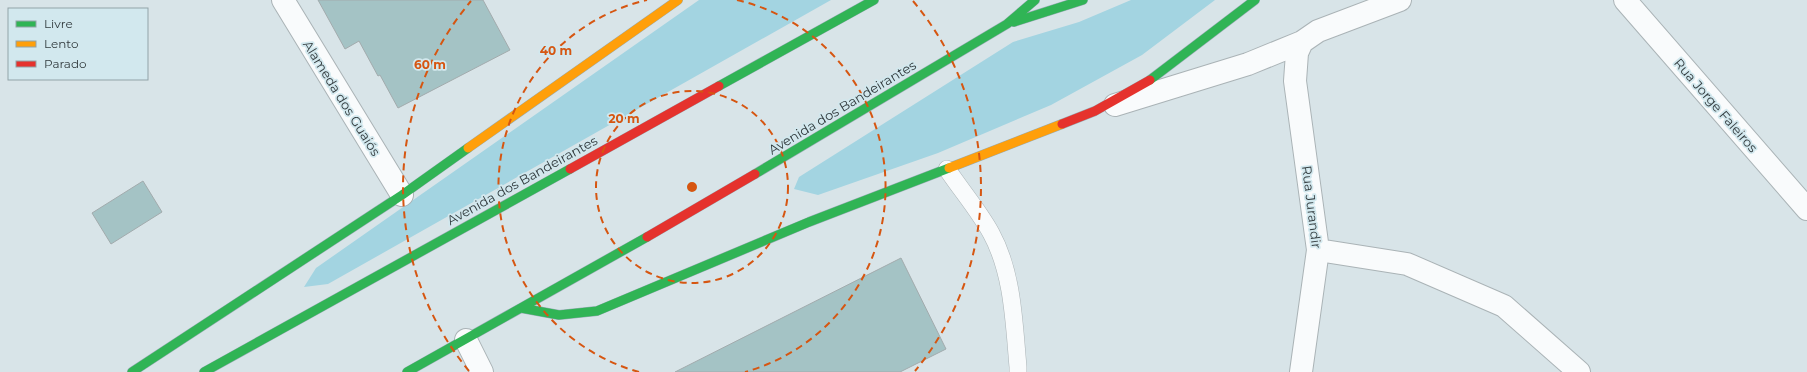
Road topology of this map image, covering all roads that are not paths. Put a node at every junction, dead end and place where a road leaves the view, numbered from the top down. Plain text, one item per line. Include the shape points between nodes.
1 (283, 0) edge
2 (678, 0) edge
3 (874, 0) edge
4 (1035, 0) edge
5 (1083, 0) edge
6 (1255, 0) edge
7 (1400, 0) edge
8 (1625, 0) edge
9 (1007, 24) junction
10 (1302, 42) junction
11 (1095, 111) junction
12 (947, 169) junction
13 (402, 195) junction
14 (1807, 209) edge
15 (1318, 250) junction
16 (521, 308) junction
17 (466, 340) junction
18 (1014, 370) edge
19 (132, 372) edge
20 (204, 372) edge
21 (406, 372) edge
22 (482, 372) edge
23 (1301, 372) edge
24 (1579, 372) edge

1 - 13 street, Alameda dos Guaiós
2 - 13 highway
3 - 20 highway, Avenida dos Bandeirantes
4 - 9 highway, Avenida dos Bandeirantes
5 - 9 highway
6 - 11 highway via 1152,79
7 - 10 street via 1318,30
8 - 14 street, Rua Jorge Faleiros
9 - 16 highway, Avenida dos Bandeirantes via 810,142
10 - 11 street via 1248,64
10 - 15 street, Rua Jurandir via 1297,53 1295,81
11 - 12 highway
12 - 16 highway via 809,222 597,311 570,316 544,314
12 - 18 lane via 991,233 999,253 1010,291
13 - 19 highway
15 - 23 street, Rua Jurandir
15 - 24 street via 1407,264 1504,306
16 - 17 highway, Avenida dos Bandeirantes
17 - 21 highway, Avenida dos Bandeirantes
17 - 22 street

